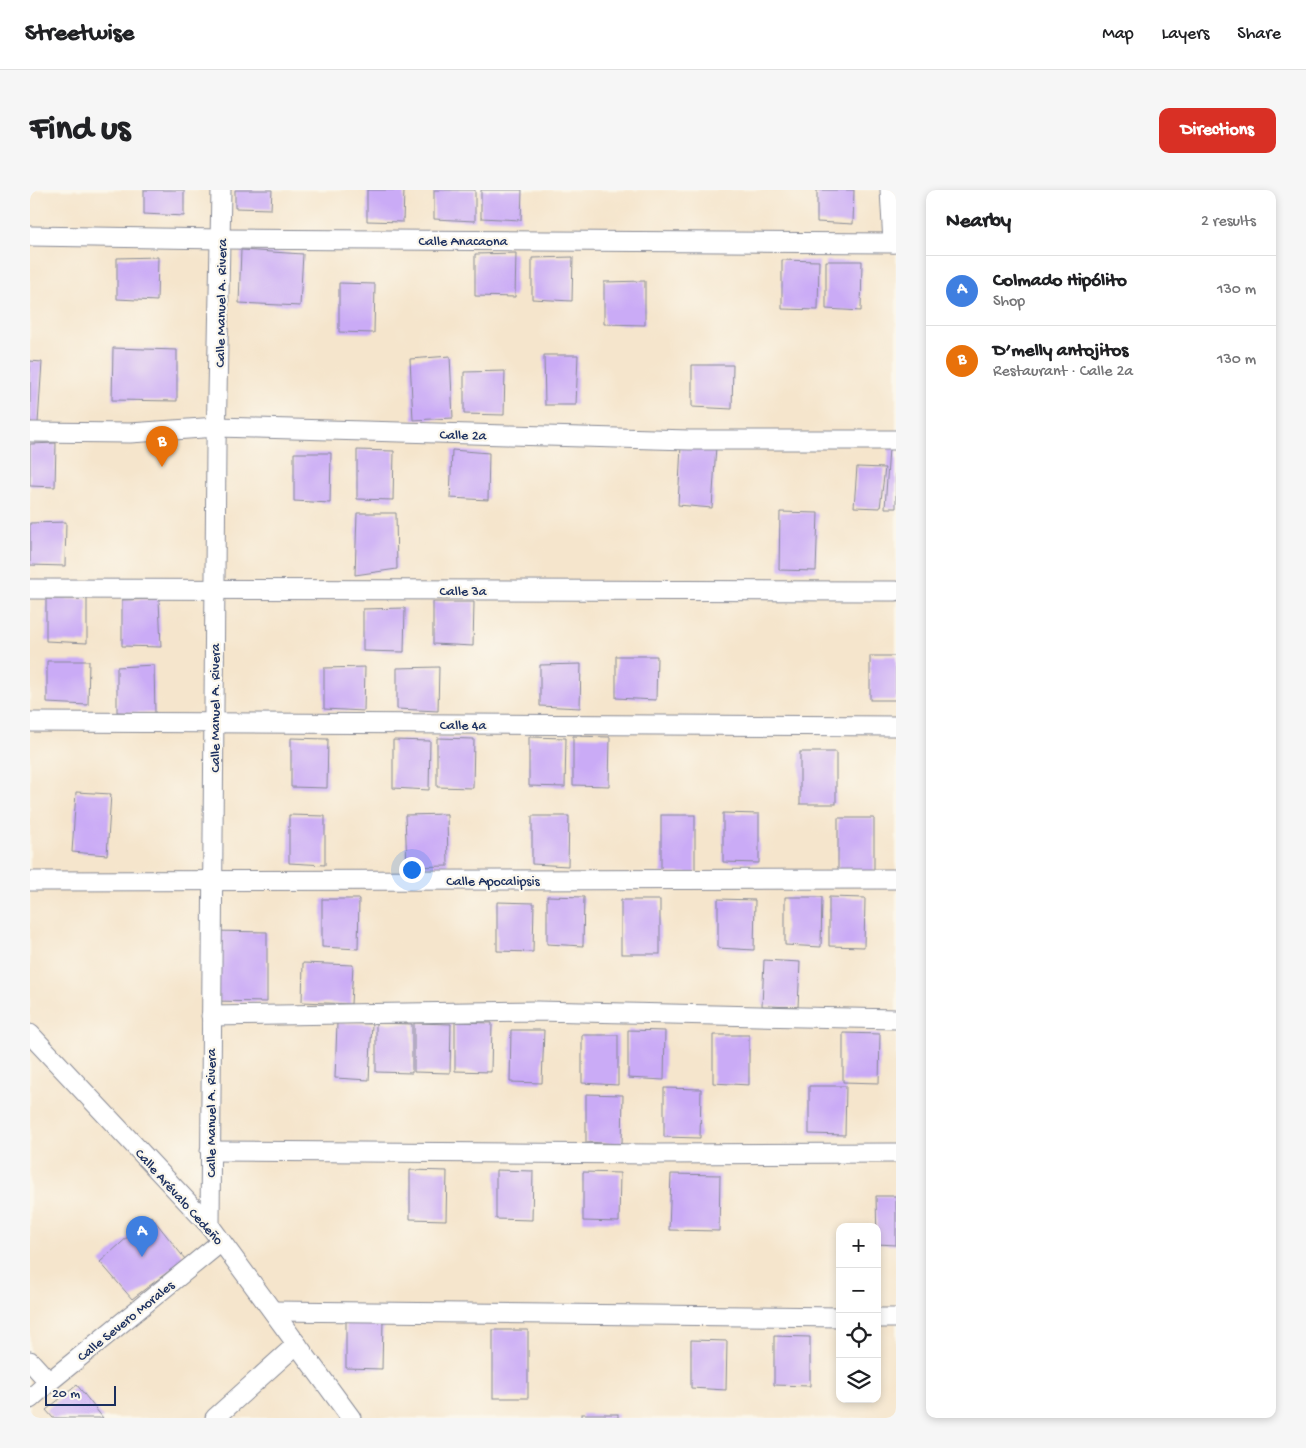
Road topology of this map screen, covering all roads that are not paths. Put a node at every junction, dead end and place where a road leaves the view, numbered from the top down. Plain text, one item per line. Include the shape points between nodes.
1 (222, 190) edge
2 (890, 190) edge
3 (30, 236) edge
4 (221, 239) junction
5 (894, 243) edge
6 (217, 428) junction
7 (30, 432) edge
8 (896, 440) edge
9 (30, 589) edge
10 (215, 589) junction
11 (896, 590) edge
12 (30, 722) edge
13 (214, 723) junction
14 (896, 726) edge
15 (896, 879) edge
16 (30, 881) edge
17 (212, 881) junction
18 (211, 1016) junction
19 (896, 1019) edge
20 (30, 1034) edge
21 (210, 1151) junction
22 (896, 1154) edge
23 (210, 1226) junction
24 (221, 1242) junction
25 (273, 1311) junction
26 (836, 1317) edge
27 (881, 1318) edge
28 (896, 1318) edge
29 (296, 1344) junction
30 (30, 1361) edge
31 (49, 1382) junction
32 (30, 1399) edge
33 (216, 1418) edge
34 (351, 1418) edge

1 - 4 street, Calle Manuel A. Rivera
2 - 5 street
3 - 4 street, Calle Anacaona
4 - 5 street, Calle Anacaona
4 - 6 street, Calle Manuel A. Rivera
6 - 7 street, Calle 2a via 130,433
6 - 8 street, Calle 2a via 689,440
6 - 10 street, Calle Manuel A. Rivera
9 - 10 street, Calle 3a
10 - 11 street, Calle 3a
10 - 13 street, Calle Manuel A. Rivera
12 - 13 street, Calle 4a
13 - 14 street, Calle 4a
13 - 17 street, Calle Manuel A. Rivera
15 - 17 street, Calle Apocalipsis
16 - 17 street, Calle Apocalipsis
17 - 18 street, Calle Manuel A. Rivera
18 - 19 street via 537,1011
18 - 21 street, Calle Manuel A. Rivera
20 - 23 street, Calle Arévalo Cedeño
21 - 22 street
21 - 23 street, Calle Manuel A. Rivera
23 - 24 street, Calle Arévalo Cedeño
24 - 25 street, Calle Arévalo Cedeño
24 - 31 street, Calle Severo Morales
25 - 26 street
25 - 29 street, Calle Arévalo Cedeño
27 - 28 street
29 - 33 street
29 - 34 street, Calle Arévalo Cedeño
30 - 31 street
31 - 32 street, Calle Severo Morales

